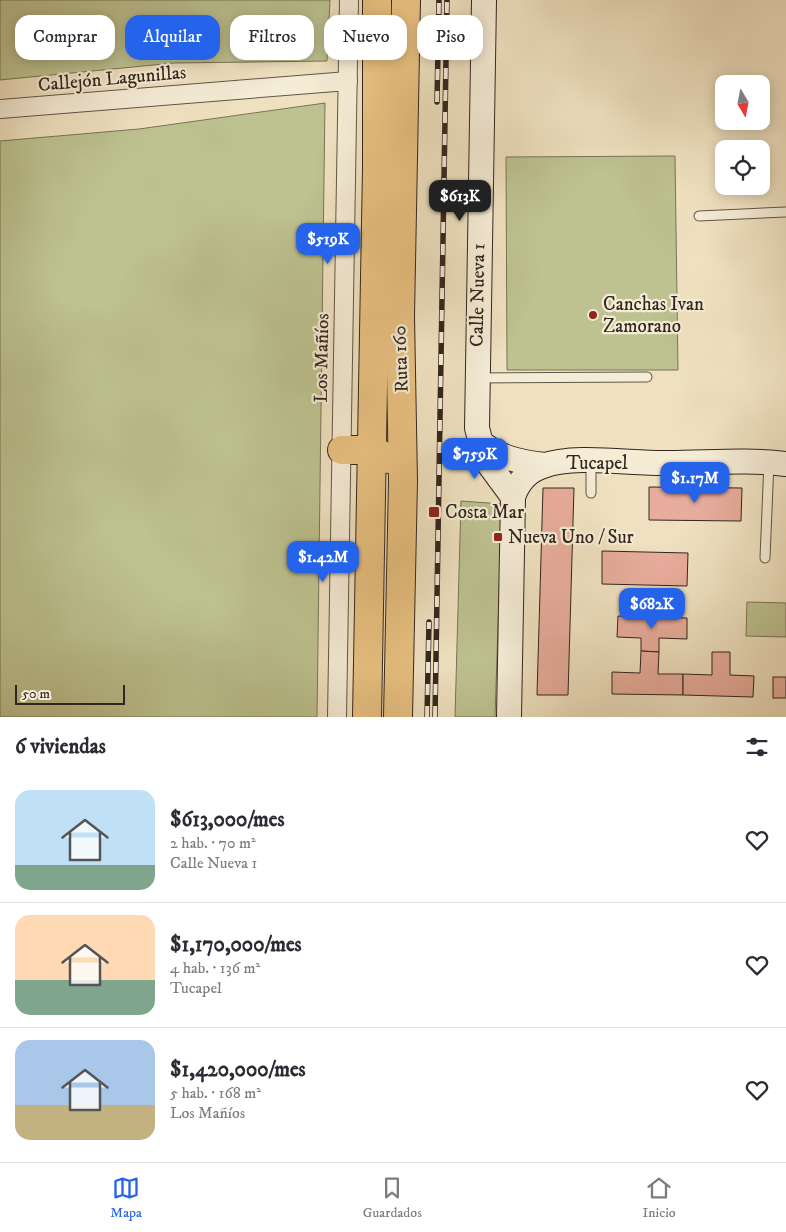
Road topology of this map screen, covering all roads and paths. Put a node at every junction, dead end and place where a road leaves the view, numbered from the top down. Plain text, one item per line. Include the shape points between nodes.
1 (349, 0) edge
2 (377, 0) edge
3 (406, 0) edge
4 (484, 0) edge
5 (348, 81) junction
6 (0, 109) edge
7 (786, 212) edge
8 (699, 216) dead end
9 (647, 377) dead end
10 (476, 378) junction
11 (479, 441) junction
12 (342, 450) junction
13 (373, 450) junction
14 (591, 462) junction
15 (778, 463) edge
16 (545, 465) junction
17 (403, 481) junction
18 (591, 493) dead end
19 (513, 497) junction
20 (765, 558) dead end
21 (337, 717) edge
22 (367, 717) edge
23 (398, 717) edge
24 (509, 717) edge

1 - 5 street, Los Mañíos
2 - 13 highway, Ruta 160
3 - 17 highway, Ruta 160 via 400,316
4 - 10 street, Calle Nueva 1
5 - 6 street, Callejón Lagunillas
5 - 12 street, Los Mañíos
7 - 8 lane
9 - 10 lane
10 - 11 street, Calle Nueva 1
11 - 16 street via 516,462
11 - 19 street, Calle Nueva 1 via 490,468
12 - 13 highway
12 - 21 street, Los Mañíos
13 - 17 highway via 392,462
13 - 22 highway, Ruta 160
14 - 15 street, Tucapel via 737,460
14 - 16 street, Tucapel
14 - 18 lane
15 - 20 lane
16 - 19 street, Tucapel via 525,477
17 - 23 highway, Ruta 160
19 - 24 street

